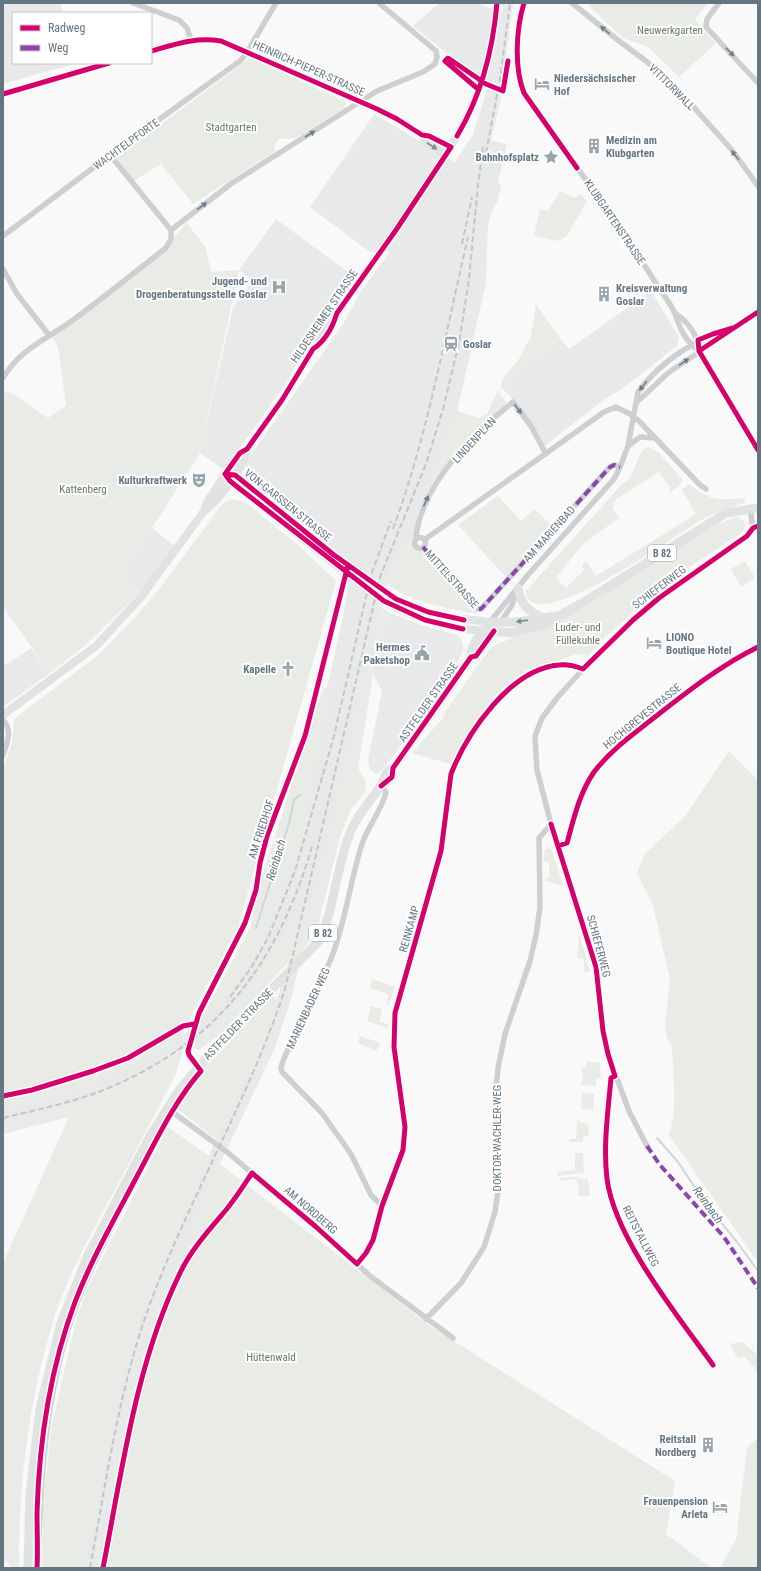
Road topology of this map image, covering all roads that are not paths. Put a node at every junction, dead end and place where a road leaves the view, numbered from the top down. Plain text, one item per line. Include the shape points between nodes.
1 (132, 3) edge
2 (276, 3) edge
3 (379, 3) edge
4 (497, 3) edge
5 (524, 3) edge
6 (572, 3) edge
7 (719, 3) edge
8 (142, 4) edge
9 (191, 40) junction
10 (152, 51) edge
11 (248, 51) junction
12 (106, 64) edge
13 (758, 82) edge
14 (3, 94) edge
15 (360, 102) junction
16 (422, 135) junction
17 (451, 147) junction
18 (110, 155) junction
19 (446, 155) junction
20 (758, 186) edge
21 (171, 230) junction
22 (3, 236) edge
23 (3, 269) edge
24 (758, 312) edge
25 (675, 313) junction
26 (733, 328) junction
27 (49, 336) junction
28 (698, 340) junction
29 (691, 345) junction
30 (699, 351) junction
31 (3, 378) edge
32 (638, 401) junction
33 (632, 415) junction
34 (655, 438) junction
35 (628, 446) junction
36 (247, 449) junction
37 (758, 450) edge
38 (546, 454) junction
39 (620, 467) junction
40 (225, 474) junction
41 (232, 478) junction
42 (706, 489) dead end
43 (754, 508) edge
44 (204, 511) junction
45 (755, 527) edge
46 (417, 538) junction
47 (424, 540) junction
48 (423, 547) junction
49 (518, 588) junction
50 (480, 609) joint
51 (335, 612) dead end
52 (558, 616) junction
53 (543, 618) junction
54 (500, 623) junction
55 (492, 626) junction
56 (484, 630) junction
57 (758, 647) edge
58 (471, 658) junction
59 (583, 669) junction
60 (3, 715) edge
61 (3, 720) edge
62 (3, 755) edge
63 (380, 786) junction
64 (551, 824) junction
65 (558, 846) junction
66 (198, 1066) junction
67 (615, 1076) junction
68 (167, 1108) junction
69 (647, 1146) dead end
70 (382, 1206) junction
71 (357, 1264) junction
72 (426, 1319) junction
73 (453, 1338) dead end
74 (713, 1365) dead end
75 (28, 1568) edge

1 - 8 street
2 - 11 street, WACHTELPFORTE
3 - 15 street via 436,51 437,60 423,72 377,91
4 - 17 street, HILDESHEIMER STRASSE via 486,65 470,110
5 - 25 street, KLUBGARTENSTRASSE via 520,20 517,67 524,93 599,198
20 -> 6 street, VITITORWALL via 732,150 680,92 646,61
7 -> 13 street via 706,22 706,27
8 - 9 street via 179,20 187,28
9 - 10 street, HEINRICH-PIEPER-STRASSE
9 - 11 street, HEINRICH-PIEPER-STRASSE via 201,38 221,41
11 - 15 street, HEINRICH-PIEPER-STRASSE
11 - 18 street, WACHTELPFORTE via 240,61
12 - 14 street
15 - 16 street, HEINRICH-PIEPER-STRASSE via 397,119
21 -> 15 street via 232,183
16 - 17 street, HEINRICH-PIEPER-STRASSE via 430,136
16 -> 19 street, HEINRICH-PIEPER-STRASSE via 425,141
17 - 19 street, HILDESHEIMER STRASSE
18 - 21 street
18 - 22 street, WACHTELPFORTE
19 - 36 street, HILDESHEIMER STRASSE
21 - 27 street via 171,239 166,248 78,317
23 - 27 street
24 - 26 street, ASTFELDER STRASSE
25 - 28 street, KLUBGARTENSTRASSE via 685,320
25 - 29 street, KLUBGARTENSTRASSE via 677,323
26 - 28 street, ASTFELDER STRASSE
26 - 30 street, ASTFELDER STRASSE
27 - 31 street via 23,352
28 - 29 street, ASTFELDER STRASSE
28 - 30 street
29 - 30 street
29 -> 32 street, ASTFELDER STRASSE via 649,379 638,392
32 -> 30 street, ASTFELDER STRASSE via 657,382
30 - 37 street
32 - 33 street, ASTFELDER STRASSE
33 - 34 street
33 - 35 street, ASTFELDER STRASSE
33 - 38 street via 622,408 610,409
34 - 35 street via 640,437
34 - 42 street
35 - 39 street, ASTFELDER STRASSE
36 - 40 street, HILDESHEIMER STRASSE via 240,453
36 - 41 street, HILDESHEIMER STRASSE via 247,456
46 -> 38 street, LINDENPLAN via 420,516 429,495 446,471 472,439 514,402
38 - 47 street
39 - 49 street, ASTFELDER STRASSE via 614,479
39 - 50 street, AM MARIENBAD via 610,467
40 - 41 street, VON-GARSSEN-STRASSE
40 - 44 street, HILDESHEIMER STRASSE
41 - 44 street, HILDESHEIMER STRASSE via 212,506
41 - 55 street, VON-GARSSEN-STRASSE via 396,599 428,612
41 - 56 street, VON-GARSSEN-STRASSE via 325,558 384,601 425,620 463,629
43 - 45 street, SCHIEFERWEG
43 - 52 main road, VON-GARSSEN-STRASSE / B 82 via 716,520
44 - 60 street, HILDESHEIMER STRASSE via 141,597 96,646
45 - 59 street, SCHIEFERWEG via 747,536 673,588 633,620
46 - 47 street
46 - 48 street via 415,546
47 - 48 street
48 - 50 street, MITTELSTRASSE via 477,609
49 - 53 main road via 524,606
49 - 54 street, ASTFELDER STRASSE via 512,605
49 - 55 street, ASTFELDER STRASSE
51 - 66 street, AM FRIEDHOF via 305,736 267,836 256,890 245,923 194,1024 188,1051
52 - 53 main road, VON-GARSSEN-STRASSE / B 82
52 - 55 main road, VON-GARSSEN-STRASSE / B 82 via 544,624 511,633
53 -> 54 main road, VON-GARSSEN-STRASSE / B 82
54 - 55 main road, VON-GARSSEN-STRASSE / B 82
55 - 56 main road, ASTFELDER STRASSE / B 82
55 - 58 main road, ASTFELDER STRASSE / B 82 via 476,656
56 - 58 main road, ASTFELDER STRASSE / B 82 via 471,652
57 - 65 street, HOCHGREVESTRASSE via 741,655 621,743 604,760 584,790 567,843
58 - 63 main road, ASTFELDER STRASSE / B 82 via 393,768 392,777
59 - 64 street, SCHIEFERWEG via 542,718 535,736 537,770
59 - 70 street, REINKAMP via 570,665 550,666 512,686 479,724 451,774 441,852 395,1013 394,1047 405,1127 403,1150
61 - 62 street via 8,724 9,737
63 - 66 main road, ASTFELDER STRASSE / B 82 via 350,832 326,924 319,941
63 - 70 street, MARIENBADER WEG via 386,792 367,828 361,846 340,933 281,1067 282,1072 322,1113 351,1154 371,1195
64 - 65 street, SCHIEFERWEG
64 - 72 street, DOKTOR-WACHLER-WEG via 539,838 540,908 536,935 530,961 505,1034 498,1068 495,1099 499,1184 495,1212 484,1247 461,1283
65 - 67 street, SCHIEFERWEG via 596,966 603,1031
66 - 68 main road, ASTFELDER STRASSE / B 82
67 - 69 street, SCHIEFERWEG
67 - 74 street, REITSTALLWEG via 611,1078 606,1151 607,1179 616,1209 649,1275
68 - 71 street, AM NORDBERG via 227,1152
68 - 75 main road, ASTFELDER STRASSE / B 82 via 88,1256 61,1323 44,1388 34,1449
70 - 71 street, REINKAMP via 373,1240
71 - 72 street, AM NORDBERG
72 - 73 street, AM NORDBERG

